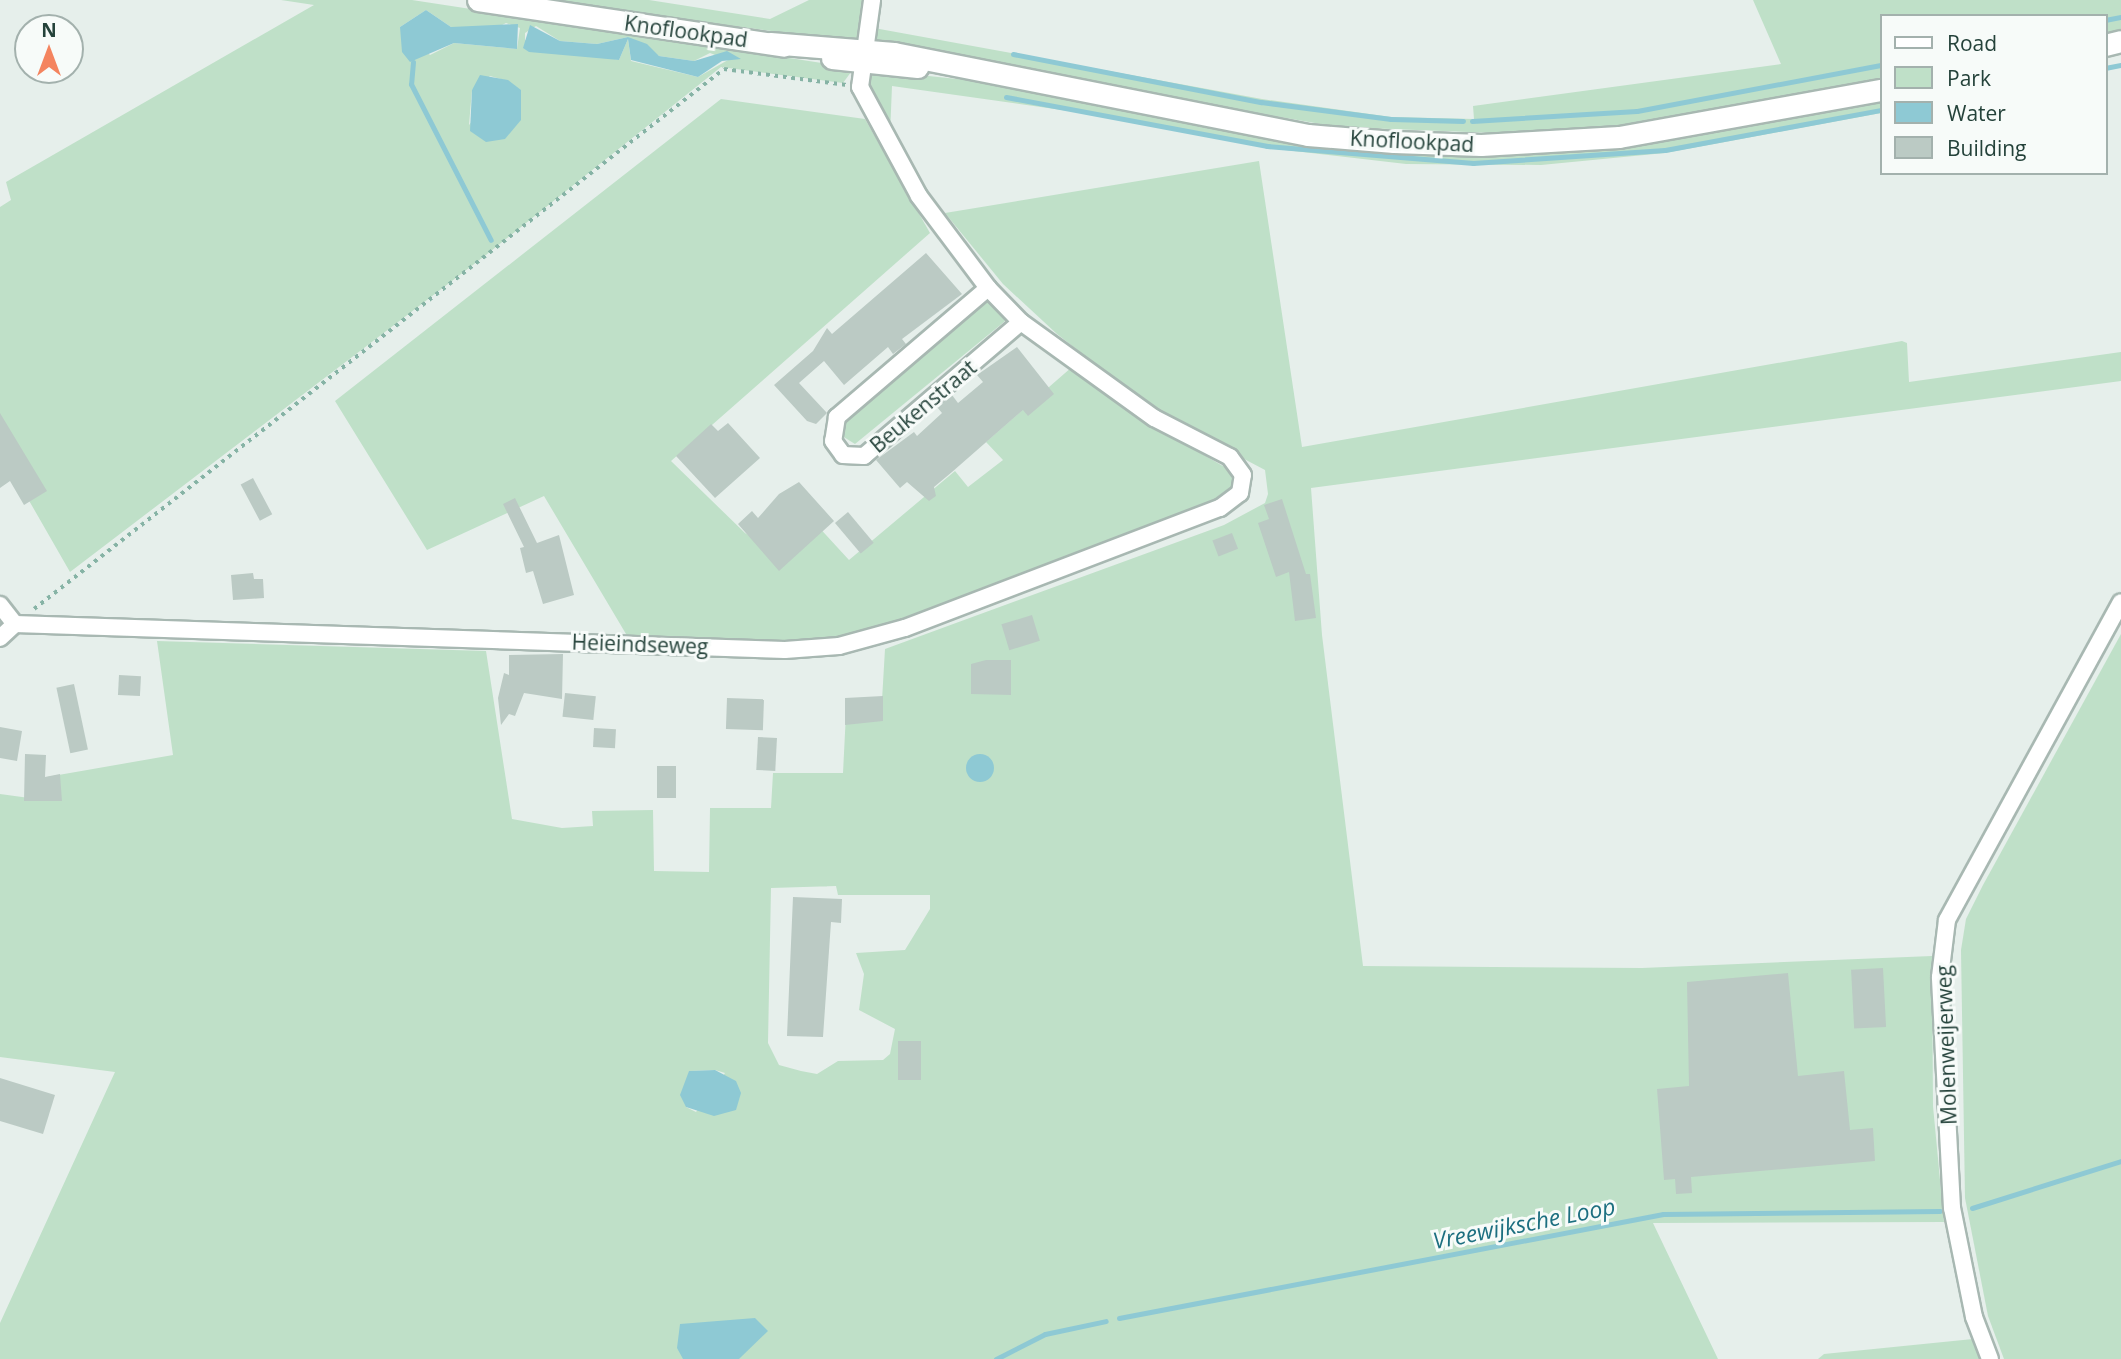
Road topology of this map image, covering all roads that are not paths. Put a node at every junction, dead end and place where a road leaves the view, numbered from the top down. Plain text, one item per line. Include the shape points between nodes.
1 (478, 0) edge
2 (872, 0) edge
3 (864, 57) junction
4 (1880, 90) edge
5 (988, 288) junction
6 (1021, 322) junction
7 (2121, 602) edge
8 (0, 605) edge
9 (15, 624) junction
10 (0, 638) edge
11 (1990, 1359) edge

1 - 3 main road, Knoflookpad
2 - 3 street
3 - 4 main road, Knoflookpad via 945,67 1308,135 1481,145 1619,137
3 - 5 street via 860,87 900,166
5 - 6 street
5 - 6 street, Beukenstraat via 837,417 834,441 843,455 864,456
6 - 9 street, Heieindseweg via 1154,418 1230,457 1244,475 1240,493 1220,508 905,628 839,646 785,650
7 - 11 street, Molenweijerweg via 1947,920 1940,977 1952,1208 1974,1317
8 - 9 street
9 - 10 street

